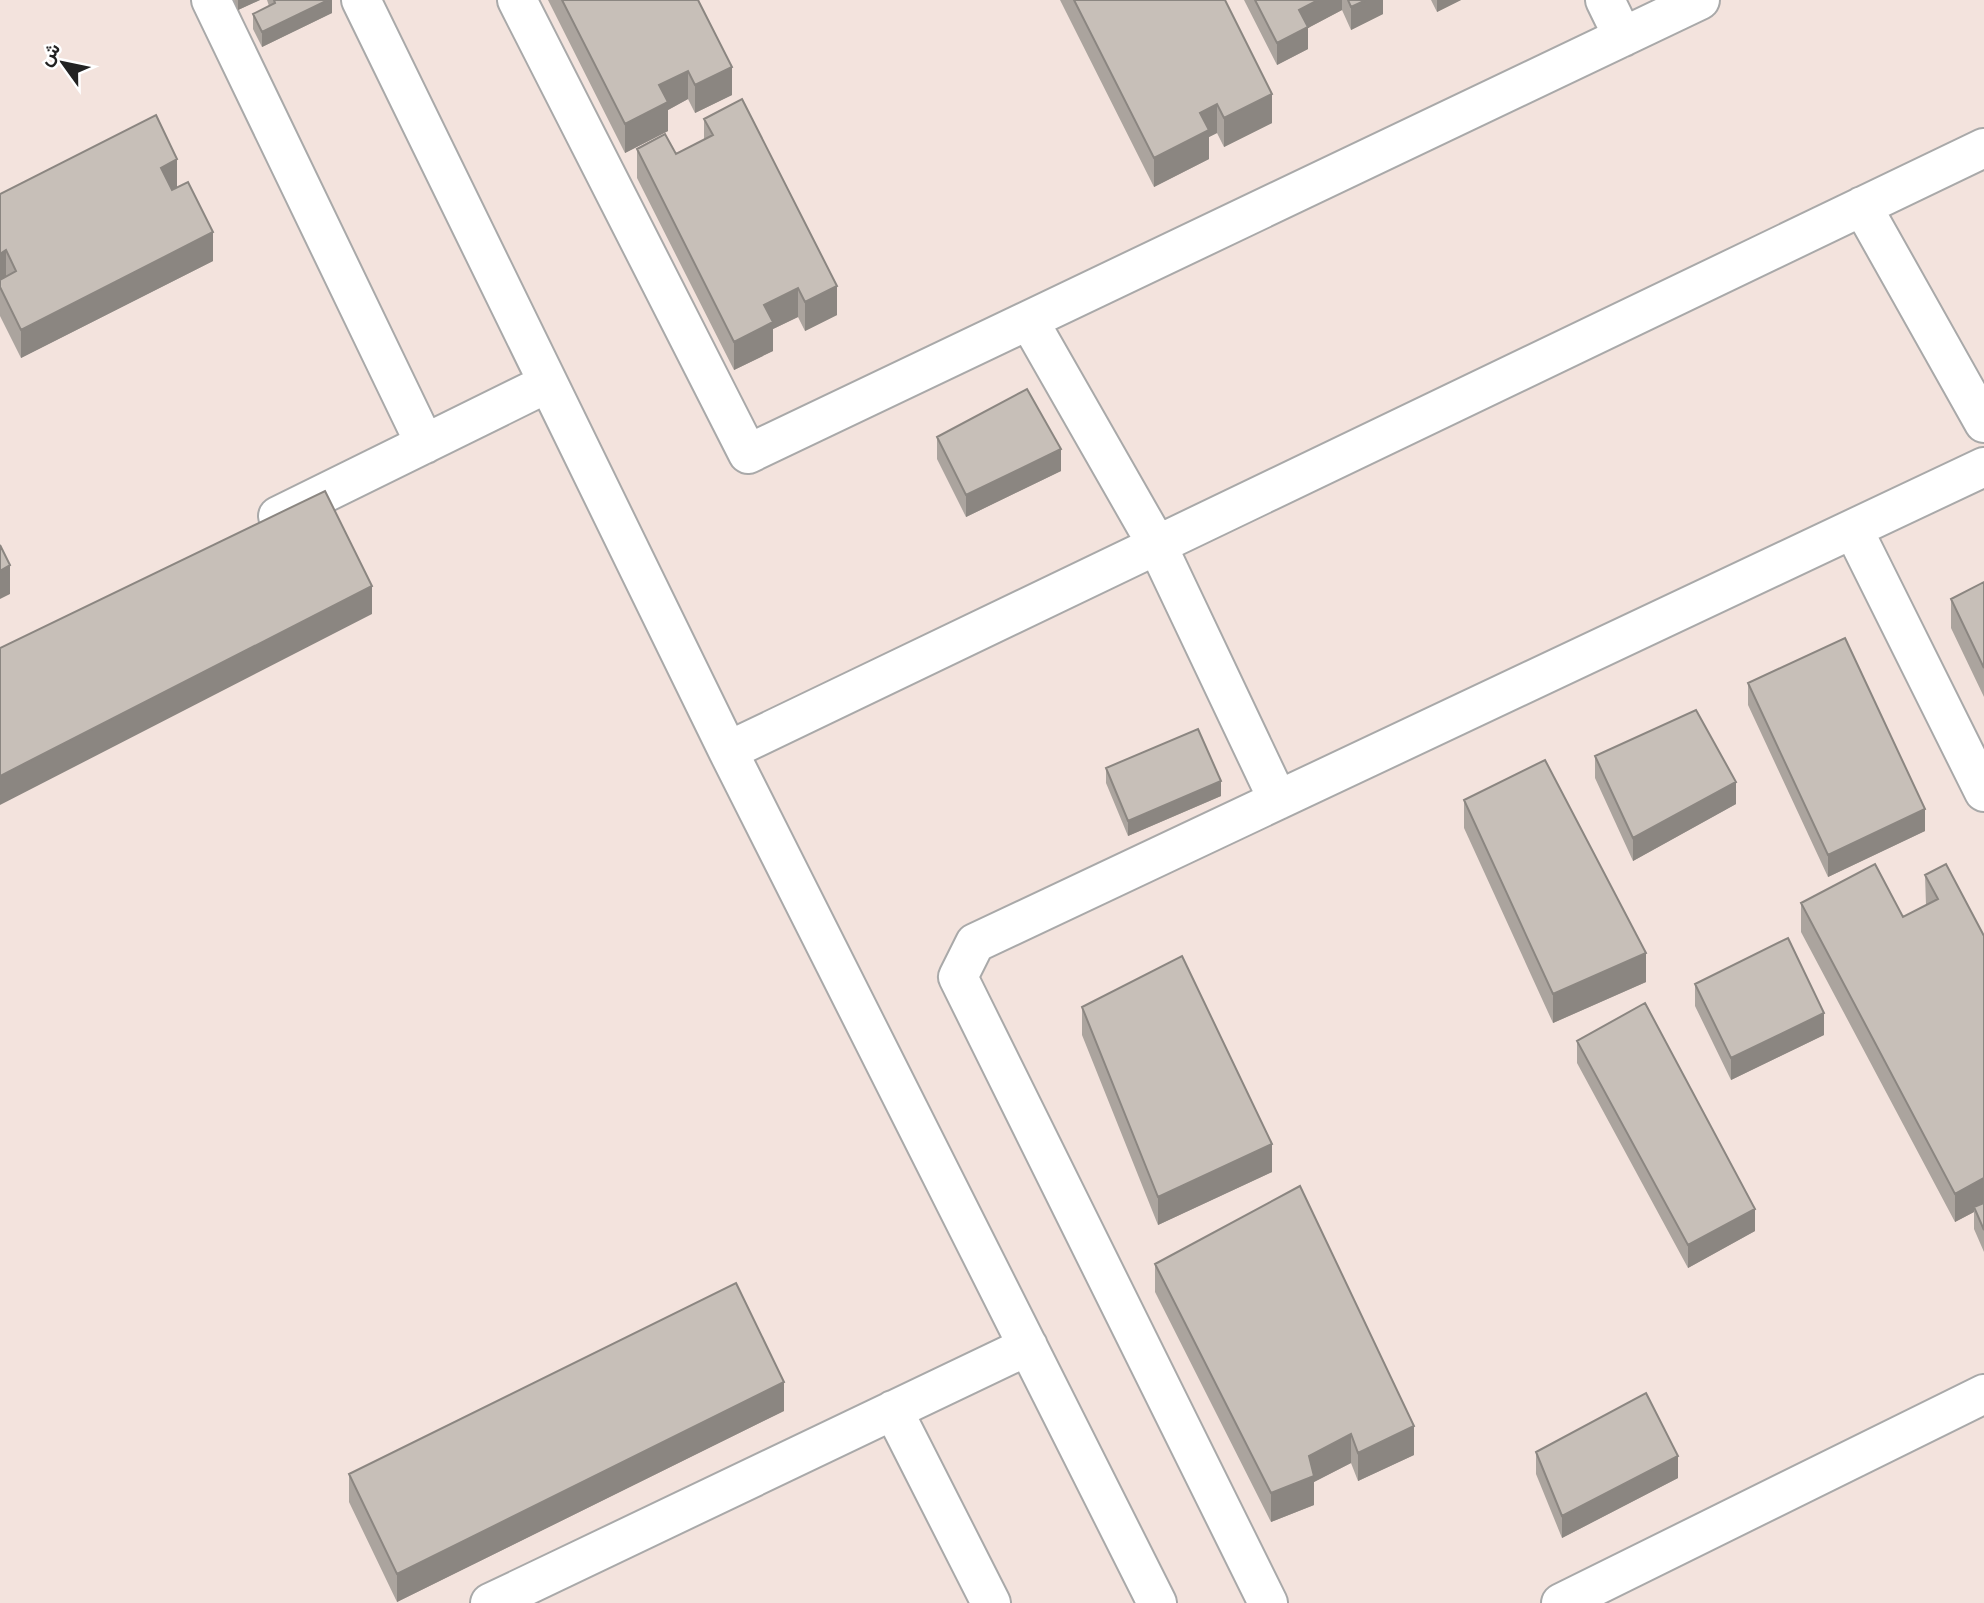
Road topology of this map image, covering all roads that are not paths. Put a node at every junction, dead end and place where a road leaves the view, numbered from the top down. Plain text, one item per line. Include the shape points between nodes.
1 (211, 0) edge
2 (361, 0) edge
3 (517, 0) edge
4 (1605, 0) edge
5 (1700, 0) edge
6 (1623, 37) junction
7 (1984, 148) edge
8 (1862, 206) junction
9 (1029, 321) junction
10 (548, 383) junction
11 (1984, 423) edge
12 (425, 444) junction
13 (1984, 467) edge
14 (1853, 529) junction
15 (250, 530) edge
16 (1157, 545) junction
17 (728, 751) junction
18 (1984, 792) edge
19 (1278, 800) junction
20 (1028, 1346) junction
21 (1984, 1394) edge
22 (893, 1410) junction
23 (490, 1603) edge
24 (990, 1603) edge
25 (1157, 1603) edge
26 (1268, 1603) edge
27 (1562, 1603) edge

1 - 12 street
2 - 10 street
3 - 9 street via 748,454
4 - 6 street
5 - 6 street
6 - 9 street
7 - 8 street
8 - 11 street
8 - 16 street
9 - 16 street
10 - 12 street
10 - 17 street
12 - 15 street
13 - 14 street
14 - 18 street
14 - 19 street
16 - 17 street
16 - 19 street
17 - 20 street
19 - 26 street via 975,943 958,977
20 - 22 street
20 - 25 street
21 - 27 street
22 - 23 street
22 - 24 street

